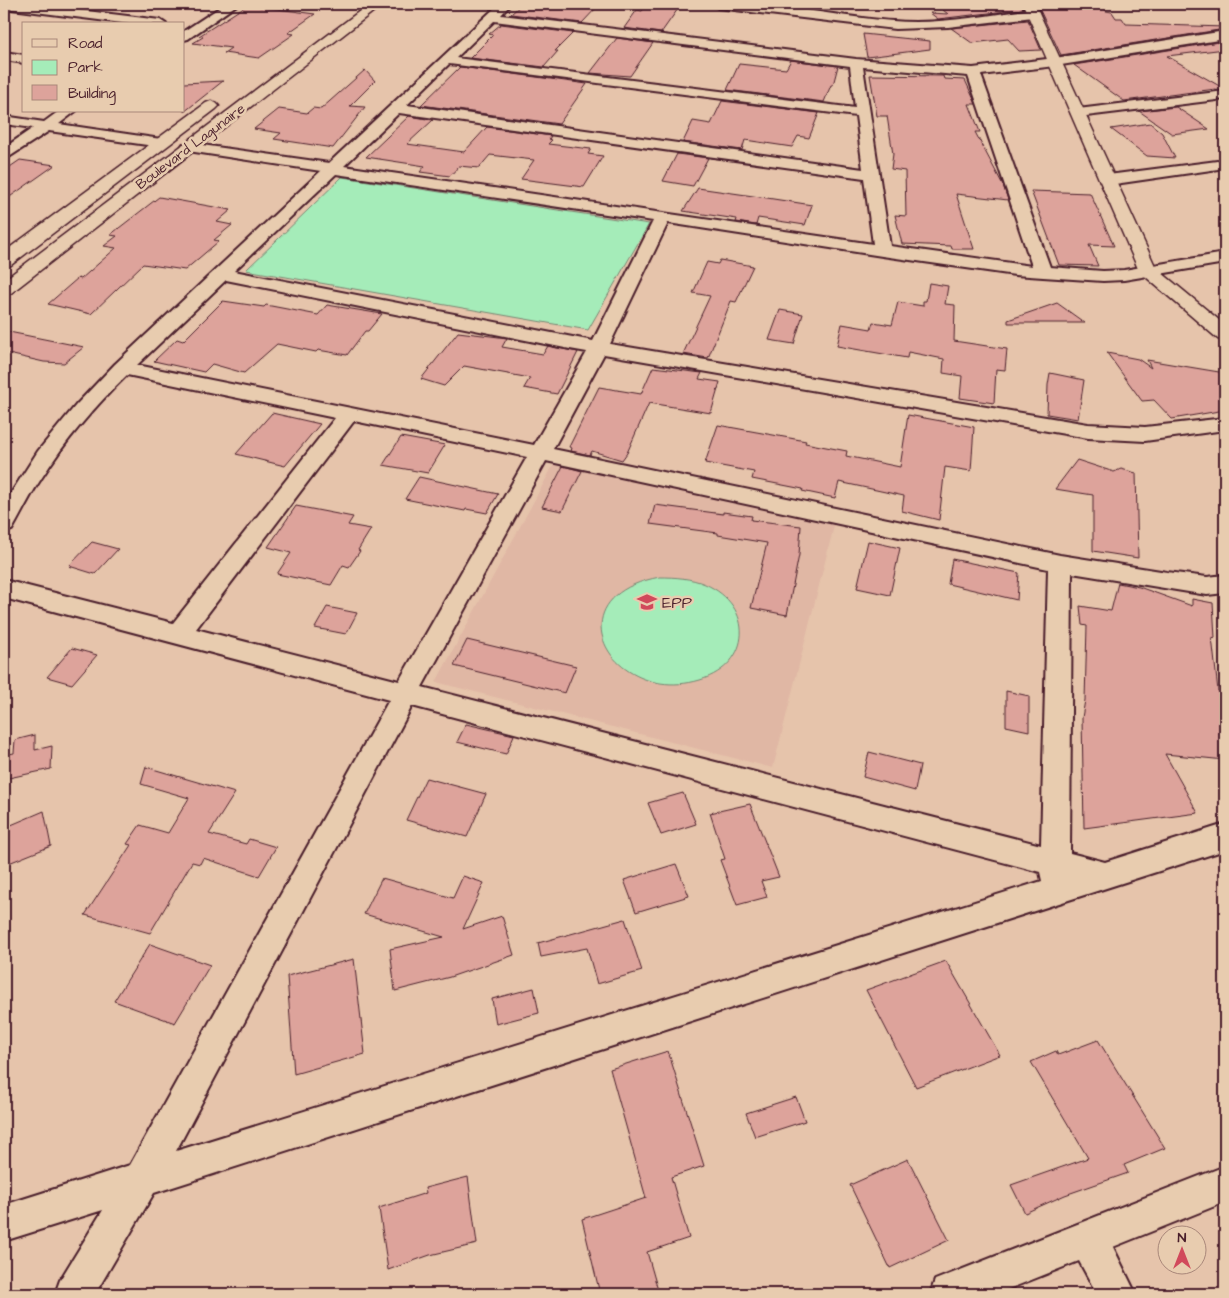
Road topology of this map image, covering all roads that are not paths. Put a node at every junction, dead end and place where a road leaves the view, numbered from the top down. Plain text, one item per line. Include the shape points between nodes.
1 (4, 4) edge
2 (232, 4) edge
3 (377, 4) edge
4 (505, 4) edge
5 (718, 4) edge
6 (1031, 8) edge
7 (491, 17) junction
8 (144, 22) edge
9 (190, 27) edge
10 (1225, 35) edge
11 (4, 56) edge
12 (22, 59) edge
13 (445, 60) junction
14 (1055, 62) junction
15 (856, 63) junction
16 (973, 72) junction
17 (1225, 95) edge
18 (223, 97) dead end
19 (395, 108) junction
20 (68, 112) edge
21 (863, 113) junction
22 (1078, 114) junction
23 (4, 120) edge
24 (47, 126) junction
25 (161, 143) junction
26 (188, 147) junction
27 (4, 154) edge
28 (1225, 164) edge
29 (332, 168) junction
30 (872, 175) junction
31 (1108, 180) junction
32 (662, 219) junction
33 (882, 251) junction
34 (1225, 258) edge
35 (4, 261) edge
36 (1148, 271) junction
37 (1044, 272) junction
38 (221, 274) junction
39 (4, 289) edge
40 (1225, 335) edge
41 (599, 347) junction
42 (122, 368) junction
43 (349, 414) junction
44 (1225, 424) edge
45 (540, 453) junction
46 (4, 524) edge
47 (1060, 563) junction
48 (1225, 584) edge
49 (4, 589) edge
50 (179, 634) junction
51 (406, 693) junction
52 (1225, 836) edge
53 (1055, 876) junction
54 (142, 1178) junction
55 (1225, 1184) edge
56 (4, 1222) edge
57 (1088, 1239) junction
58 (74, 1294) edge
59 (949, 1294) edge
60 (1117, 1294) edge

1 - 8 street
2 - 9 street
3 - 26 main road, Boulevard Lagunaire
4 - 7 street
5 - 6 street via 895,25 948,23
6 - 14 main road
7 - 13 street
7 - 15 street
10 - 14 street
11 - 12 street
13 - 19 street
13 - 21 street
14 - 16 street
14 - 22 main road
15 - 16 street
15 - 21 street
16 - 37 street
17 - 22 street
18 - 25 main road, Boulevard Lagunaire
19 - 29 street
19 - 30 street
20 - 24 street
21 - 30 street
22 - 31 main road
23 - 24 street
24 - 25 street
24 - 27 street
25 - 35 main road, Boulevard Lagunaire
26 - 29 street
26 - 39 main road, Boulevard Lagunaire
28 - 31 street
29 - 32 street
29 - 38 street
30 - 33 street
31 - 36 main road
32 - 33 street
32 - 41 street
33 - 37 street
34 - 36 street
36 - 37 street via 1103,276
36 - 40 main road
38 - 41 street
38 - 42 street
41 - 44 street via 1088,431 1145,434
41 - 45 street
42 - 43 street
42 - 46 street via 64,429 18,496
43 - 45 street
43 - 50 street
45 - 47 street
45 - 51 street
47 - 48 street via 1167,581 1207,586
47 - 53 street
49 - 50 street
50 - 51 street
51 - 53 street
51 - 54 street
52 - 53 street via 1104,875
53 - 54 street
54 - 56 street
54 - 58 street
55 - 57 street
57 - 59 street
57 - 60 street

